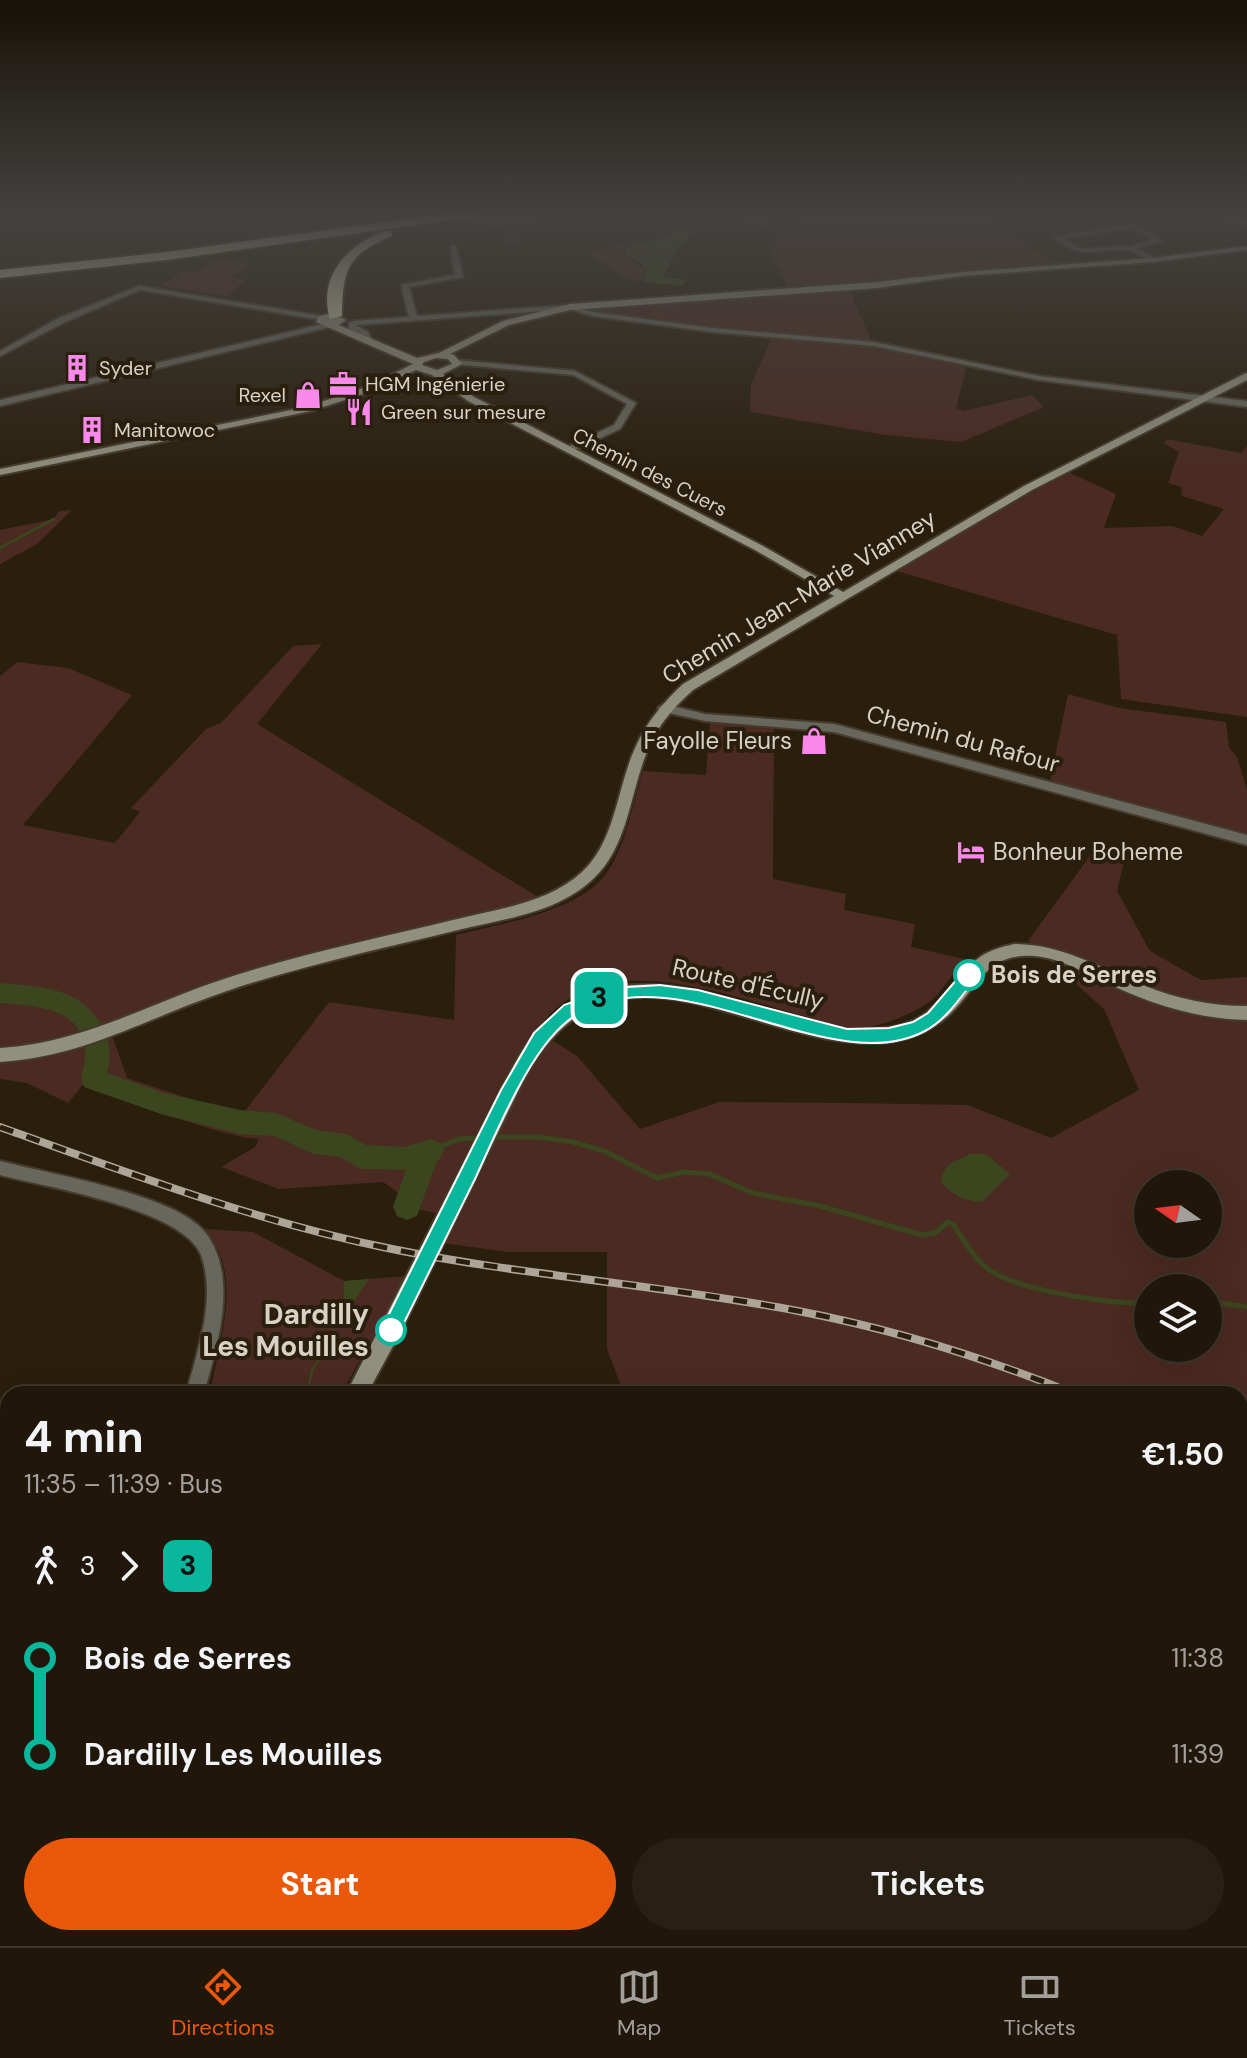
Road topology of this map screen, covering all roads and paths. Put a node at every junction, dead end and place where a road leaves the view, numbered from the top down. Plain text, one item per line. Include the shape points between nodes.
1 (103, 303) edge
2 (231, 303) edge
3 (335, 303) edge
4 (410, 303) edge
5 (628, 303) edge
6 (570, 307) junction
7 (552, 311) junction
8 (497, 314) junction
9 (592, 314) junction
10 (414, 320) junction
11 (334, 322) junction
12 (506, 323) junction
13 (367, 339) junction
14 (0, 346) edge
15 (10, 347) junction
16 (0, 354) edge
17 (420, 364) junction
18 (450, 365) junction
19 (1247, 376) edge
20 (1202, 398) junction
21 (0, 403) edge
22 (1247, 404) edge
23 (568, 450) junction
24 (0, 472) edge
25 (840, 595) junction
26 (664, 708) junction
27 (1247, 840) edge
28 (1247, 1013) edge
29 (0, 1055) edge
30 (0, 1168) edge
31 (197, 1386) edge
32 (360, 1386) edge

1 - 15 street
2 - 11 street
3 - 11 highway
4 - 10 street
5 - 6 street
6 - 7 street
6 - 8 street
6 - 9 street
7 - 9 street
7 - 12 street
8 - 10 street
8 - 12 street
9 - 20 street via 874,344 1039,378
10 - 13 street via 357,322 352,327
11 - 13 street
11 - 21 street
12 - 18 street via 461,345
13 - 17 street
14 - 15 street
15 - 16 street
17 - 18 street
17 - 18 street, Chemin des Cuers via 435,373
17 - 24 street via 308,409
18 - 23 street, Chemin des Cuers via 456,391
18 - 23 street via 575,373 632,403 617,427
19 - 20 street, Chemin Jean-Marie Vianney
20 - 22 street
20 - 25 street, Chemin Jean-Marie Vianney via 1028,488
23 - 25 street, Chemin des Cuers
25 - 26 street, Chemin Jean-Marie Vianney via 688,687
26 - 27 street, Chemin du Rafour via 698,717 834,728
26 - 29 street, Chemin Jean-Marie Vianney via 643,738 607,851 593,872 568,891 522,909 228,985 83,1041 43,1052
28 - 32 street, Route d'Écully via 1185,1006 1035,950 985,960 933,1018 889,1035 847,1035 680,993 612,995 570,1010 540,1038
30 - 31 street via 144,1207 197,1235 210,1256 214,1283

